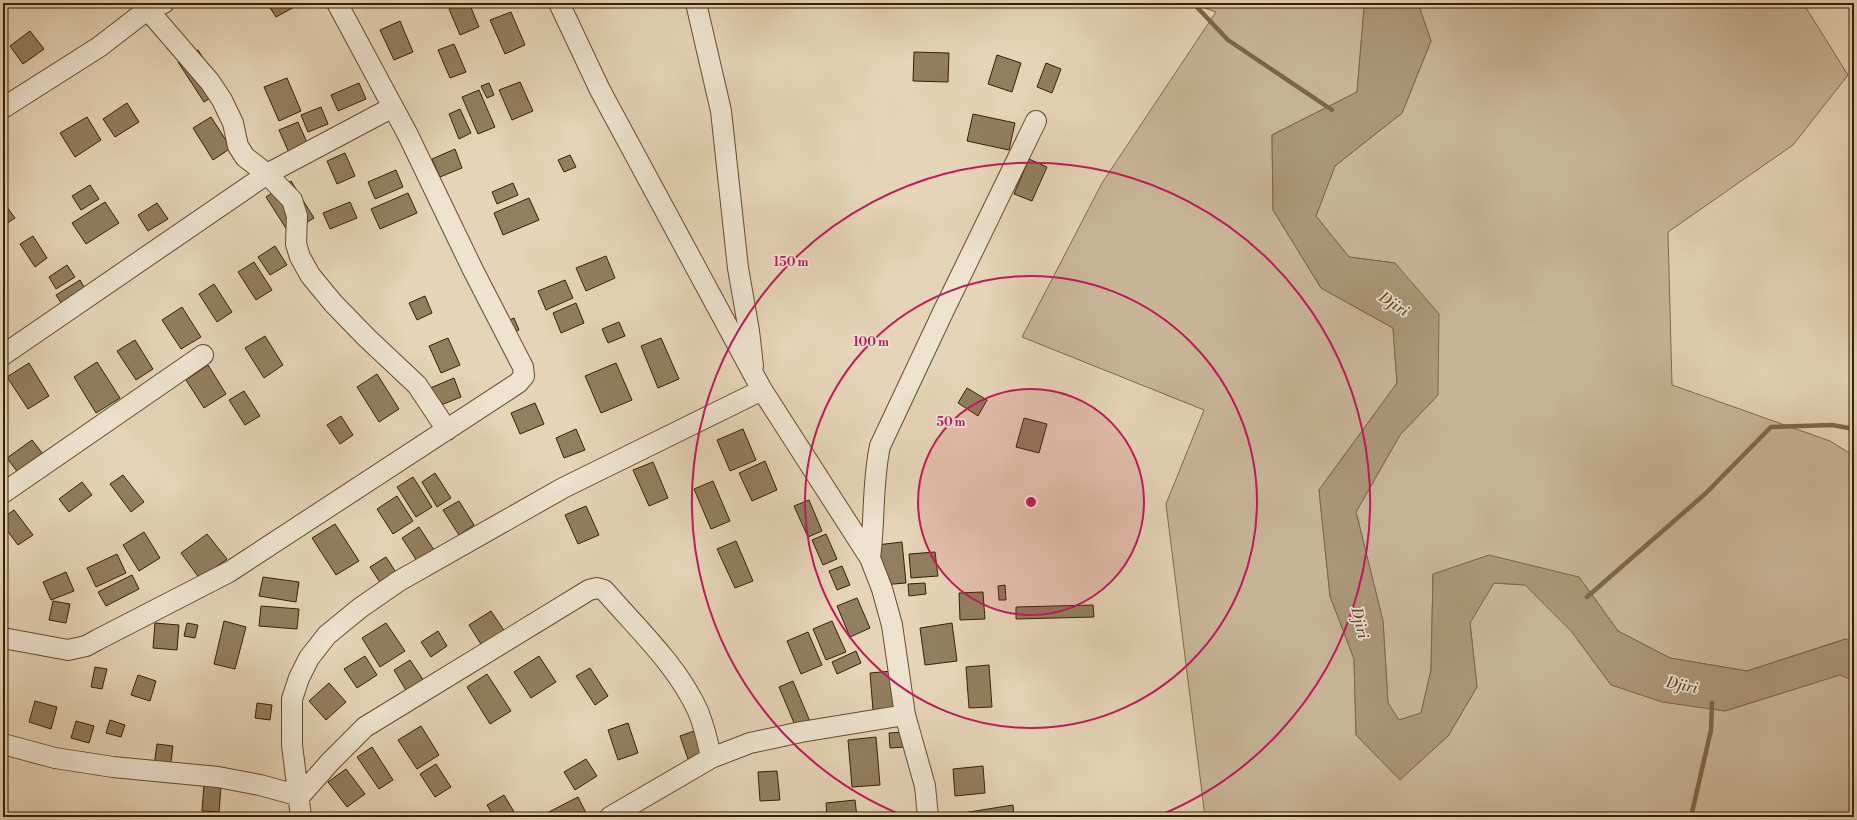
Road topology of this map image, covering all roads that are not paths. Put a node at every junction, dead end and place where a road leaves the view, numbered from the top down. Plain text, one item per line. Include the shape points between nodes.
1 (337, 3) edge
2 (559, 3) edge
3 (696, 3) edge
4 (151, 5) edge
5 (393, 107) junction
6 (3, 108) edge
7 (1036, 121) dead end
8 (267, 174) junction
9 (3, 355) edge
10 (203, 355) dead end
11 (758, 382) junction
12 (447, 430) junction
13 (3, 493) edge
14 (870, 558) junction
15 (3, 638) edge
16 (905, 715) junction
17 (3, 744) edge
18 (711, 758) junction
19 (300, 796) junction
20 (301, 817) edge
21 (610, 817) edge
22 (928, 817) edge

1 - 5 street
2 - 11 street via 600,90
3 - 11 street via 721,111 738,268
4 - 6 street via 100,46
4 - 8 street via 222,100 233,123 238,146 245,157
5 - 8 street
5 - 12 street via 523,368 524,376 518,383
7 - 14 street via 880,446 876,464 874,532
8 - 9 street
8 - 12 street via 292,200 296,208 296,244 310,275 367,338 417,385
10 - 13 street
11 - 14 street
11 - 19 street via 563,488 399,582 360,608 327,635 309,658 292,699 292,745
12 - 15 street via 228,572 86,646 68,650
14 - 16 street via 892,625
16 - 18 street via 750,743
16 - 22 street via 925,786
17 - 19 street via 55,758 260,784
18 - 19 street via 698,710 677,674 604,590 597,588 589,590 365,727
18 - 21 street
19 - 20 street

